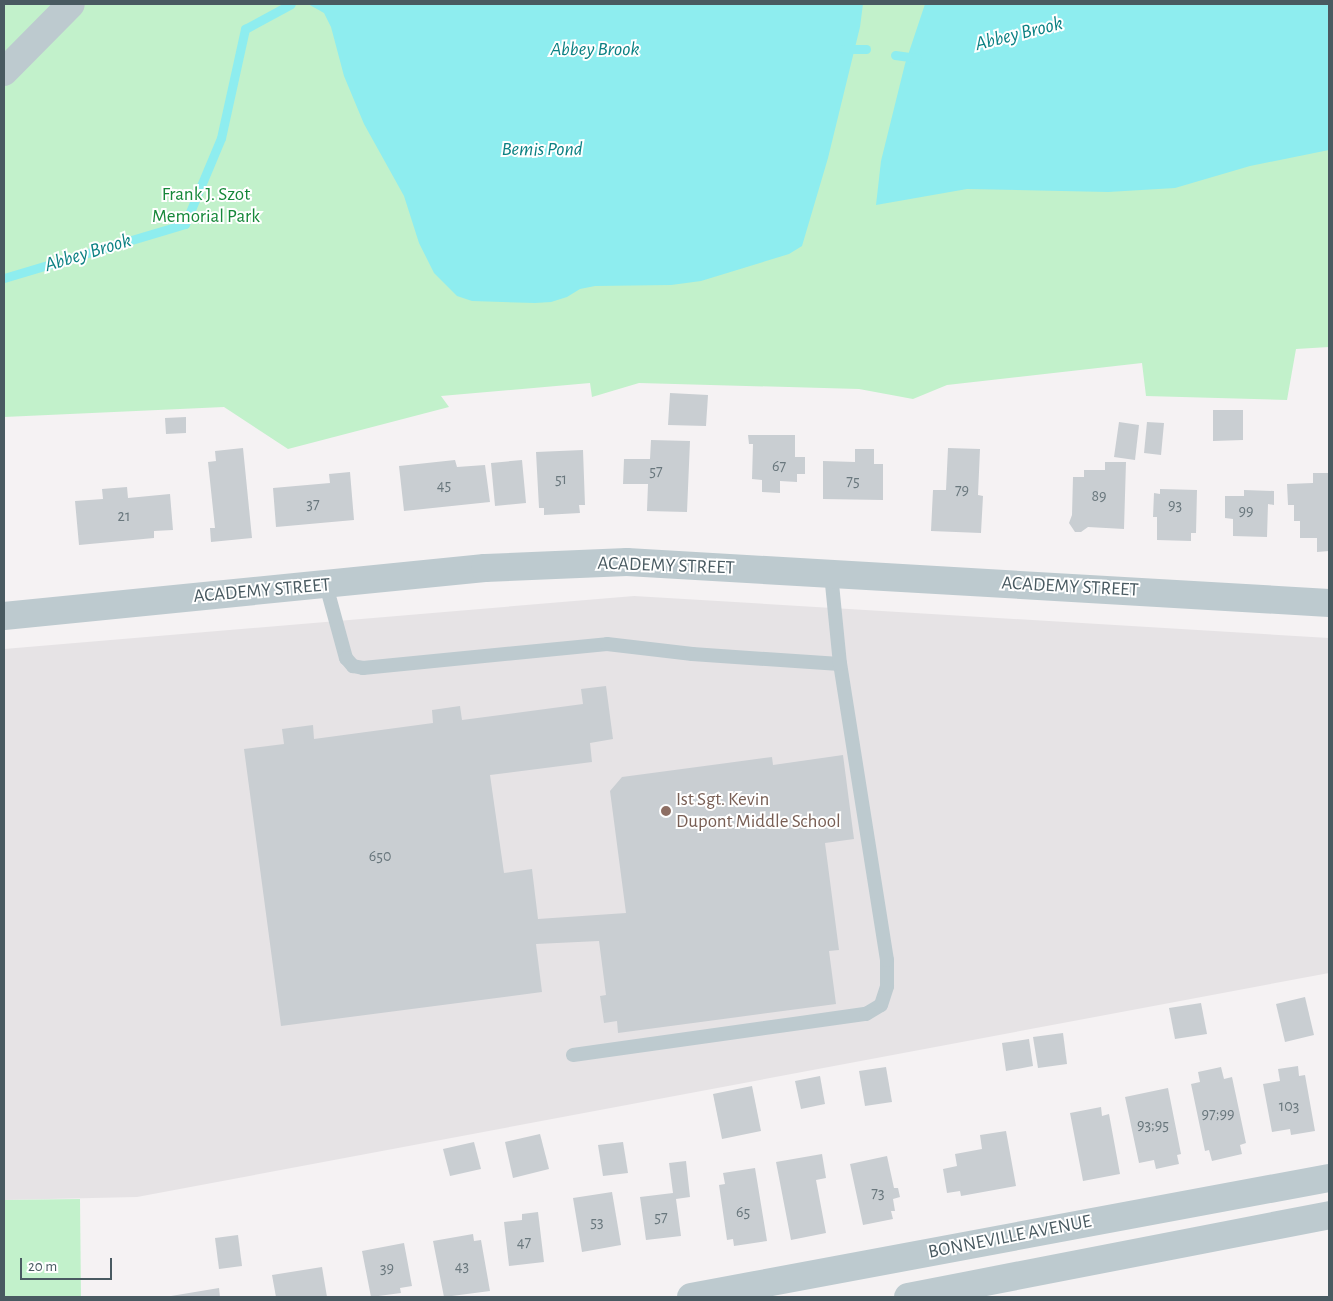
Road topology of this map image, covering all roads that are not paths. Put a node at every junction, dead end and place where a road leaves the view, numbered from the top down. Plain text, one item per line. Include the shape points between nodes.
1 (71, 4) edge
2 (4, 72) edge
3 (831, 574) junction
4 (326, 585) junction
5 (1329, 603) edge
6 (4, 616) edge
7 (840, 664) junction
8 (574, 1055) dead end
9 (1329, 1178) edge
10 (1329, 1215) edge
11 (691, 1297) edge
12 (908, 1297) edge

1 - 2 street
3 - 4 street, ACADEMY STREET via 626,562 485,568
3 - 5 street, ACADEMY STREET
3 - 7 lane
4 - 6 street, ACADEMY STREET
4 - 7 lane via 346,658 353,666 363,668 607,644 692,654
7 - 8 lane via 887,960 887,986 881,1005 866,1014
9 - 11 street, BONNEVILLE AVENUE
10 - 12 street, BONNEVILLE AVENUE

